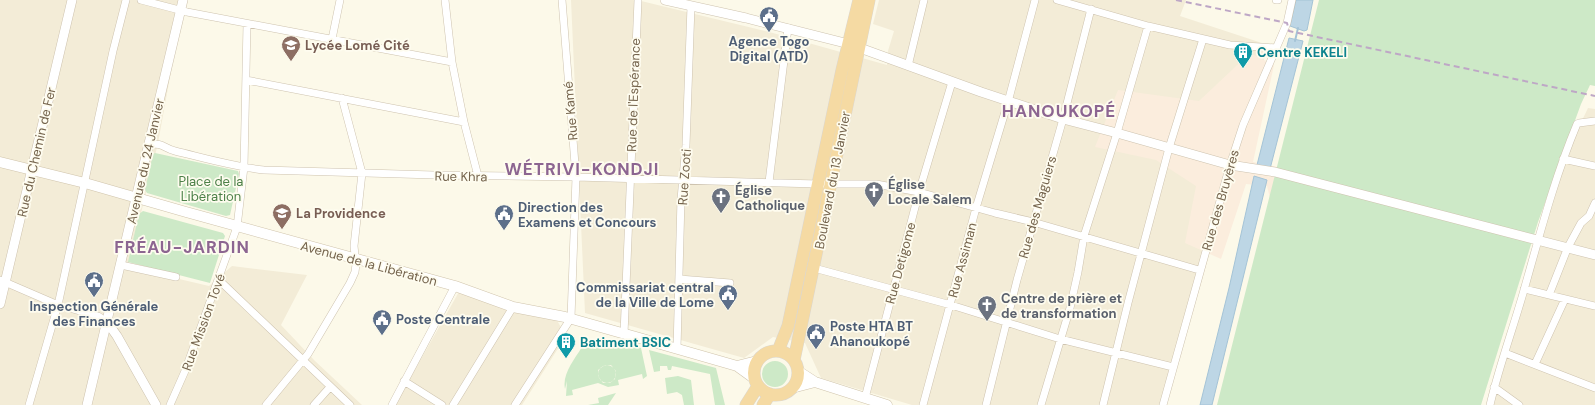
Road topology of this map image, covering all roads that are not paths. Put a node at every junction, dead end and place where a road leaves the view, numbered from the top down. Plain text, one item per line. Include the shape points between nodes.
1 (72, 0) edge
2 (126, 0) edge
3 (141, 0) edge
4 (183, 0) edge
5 (340, 0) edge
6 (445, 0) edge
7 (562, 0) edge
8 (638, 0) edge
9 (665, 0) edge
10 (859, 0) edge
11 (869, 0) edge
12 (924, 0) edge
13 (1035, 0) edge
14 (1057, 0) edge
15 (1292, 0) edge
16 (691, 6) junction
17 (1091, 9) junction
18 (181, 10) junction
19 (247, 24) junction
20 (1148, 26) junction
21 (788, 28) junction
22 (332, 39) junction
23 (1203, 39) junction
24 (854, 46) junction
25 (1277, 48) junction
26 (452, 62) junction
27 (908, 66) junction
28 (246, 80) junction
29 (952, 82) junction
30 (342, 98) junction
31 (1008, 102) junction
32 (1063, 119) junction
33 (1595, 121) edge
34 (464, 122) junction
35 (1117, 133) junction
36 (149, 145) junction
37 (1169, 148) junction
38 (1563, 158) junction
39 (0, 162) edge
40 (1230, 165) junction
41 (1595, 166) edge
42 (244, 167) junction
43 (32, 170) junction
44 (362, 173) junction
45 (478, 176) junction
46 (576, 177) junction
47 (630, 178) junction
48 (683, 181) junction
49 (769, 182) junction
50 (85, 183) junction
51 (825, 184) junction
52 (919, 192) junction
53 (136, 197) junction
54 (1595, 203) edge
55 (976, 208) junction
56 (1033, 222) junction
57 (237, 227) junction
58 (1084, 236) junction
59 (1537, 239) junction
60 (1568, 247) junction
61 (1141, 253) junction
62 (1595, 255) edge
63 (356, 258) junction
64 (121, 265) junction
65 (814, 268) junction
66 (1199, 270) junction
67 (176, 277) dead end
68 (679, 279) junction
69 (219, 280) junction
70 (3, 281) edge
71 (730, 283) dead end
72 (455, 286) junction
73 (1524, 289) junction
74 (893, 290) junction
75 (1549, 295) junction
76 (1565, 299) junction
77 (0, 304) edge
78 (58, 305) junction
79 (951, 305) junction
80 (1595, 306) edge
81 (513, 307) junction
82 (571, 318) junction
83 (107, 322) junction
84 (1006, 323) junction
85 (624, 334) junction
86 (1060, 339) junction
87 (677, 349) junction
88 (778, 351) junction
89 (1116, 352) junction
90 (1504, 354) junction
91 (303, 361) junction
92 (757, 361) junction
93 (1535, 364) junction
94 (796, 365) junction
95 (737, 366) junction
96 (1173, 367) junction
97 (404, 381) junction
98 (756, 382) junction
99 (815, 382) junction
100 (330, 387) junction
101 (1494, 387) junction
102 (792, 388) junction
103 (1595, 388) edge
104 (770, 394) junction
105 (865, 398) junction
106 (29, 405) edge
107 (87, 405) edge
108 (156, 405) edge
109 (170, 405) edge
110 (266, 405) edge
111 (314, 405) edge
112 (350, 405) edge
113 (392, 405) edge
114 (442, 405) edge
115 (453, 405) edge
116 (515, 405) edge
117 (746, 405) edge
118 (763, 405) edge
119 (887, 405) edge
120 (923, 405) edge
121 (986, 405) edge
122 (1041, 405) edge
123 (1103, 405) edge
124 (1163, 405) edge
125 (1490, 405) edge
126 (1519, 405) edge

1 - 43 street, Rue du Chemin de Fer
2 - 50 street
3 - 18 street
4 - 18 street, Avenue du 24 Janvier
5 - 22 street
6 - 26 street
7 - 46 street, Rue Kamé
8 - 47 street, Rue de l'Espérance
9 - 16 street
10 - 24 highway, Boulevard du 13 Janvier
11 - 24 highway, Boulevard du 13 Janvier
12 - 27 street
13 - 31 street, Rue Assiman
14 - 17 street
15 - 25 street, Rue des Bruyères via 1287,23
16 - 21 street
16 - 48 street, Rue Zooti
17 - 20 street
17 - 32 street, Rue des Maguiers
18 - 19 street
18 - 36 street, Avenue du 24 Janvier
19 - 22 street
19 - 28 street, Rue Mission Tové
20 - 23 street
20 - 35 street
21 - 24 street
21 - 49 street
22 - 26 street
23 - 25 street via 1230,45
23 - 37 street
24 - 27 street
24 - 51 highway, Boulevard du 13 Janvier via 854,72
25 - 40 street, Rue des Bruyères via 1243,125
26 - 34 street
27 - 29 street
28 - 30 street
28 - 42 street, Rue Mission Tové
29 - 31 street
29 - 52 street, Rue Detigome
30 - 34 street
30 - 44 street
31 - 32 street
31 - 55 street, Rue Assiman
32 - 35 street
32 - 56 street, Rue des Maguiers
33 - 38 street via 1577,124
34 - 45 street
35 - 37 street
35 - 58 street
36 - 42 street, Rue Khra via 158,143 170,150
36 - 53 street, Avenue du 24 Janvier
37 - 40 street
37 - 61 street
38 - 41 street
38 - 59 street
39 - 43 main road, Avenue de la Libération
40 - 59 street via 1271,172
40 - 66 street, Rue des Bruyères
42 - 44 street, Rue Khra
42 - 57 street, Rue Mission Tové
43 - 50 main road, Avenue de la Libération
43 - 70 street, Rue du Chemin de Fer
44 - 45 street, Rue Khra
44 - 63 street via 354,246
45 - 46 street, Rue Khra
46 - 47 street, Rue Khra
46 - 82 street, Rue Kamé
47 - 48 street, Rue Khra
47 - 85 street, Rue de l'Espérance
48 - 49 street, Rue Khra
48 - 68 street, Rue Zooti
49 - 51 street, Rue Khra
50 - 53 main road, Avenue de la Libération
50 - 78 street
51 - 52 street, Rue Khra via 876,184
51 - 65 highway, Boulevard du 13 Janvier
51 - 88 highway, Boulevard du 13 Janvier via 788,326
52 - 55 street, Rue Khra
52 - 74 street, Rue Detigome
53 - 57 main road, Avenue de la Libération
53 - 64 street, Avenue du 24 Janvier
54 - 60 street via 1589,216 1580,223
55 - 56 street, Rue Khra
55 - 79 street, Rue Assiman
56 - 58 street, Rue Khra
56 - 84 street, Rue des Maguiers
57 - 63 main road, Avenue de la Libération
57 - 69 street, Rue Mission Tové
58 - 61 street, Rue Khra
58 - 86 street via 1074,292
59 - 60 street
59 - 73 street
60 - 62 street
60 - 75 street
61 - 66 street, Rue Khra
61 - 89 street
63 - 72 main road, Avenue de la Libération
63 - 91 street via 355,272 350,284
64 - 67 street
64 - 83 street, Avenue du 24 Janvier
65 - 74 street
65 - 94 highway, Boulevard du 13 Janvier
66 - 96 street, Rue des Bruyères
68 - 71 street
68 - 87 street, Rue Zooti
69 - 91 street
69 - 109 street, Rue Mission Tové
70 - 77 street, Rue du Chemin de Fer
70 - 78 street
72 - 81 main road, Avenue de la Libération
72 - 97 street
73 - 75 street
73 - 90 street
74 - 79 street
74 - 105 street, Rue Detigome
75 - 76 street
76 - 80 street
76 - 93 street
78 - 83 street via 98,316
78 - 106 street
79 - 84 street
79 - 120 street, Rue Assiman
81 - 82 main road, Avenue de la Libération
81 - 115 street
82 - 85 main road, Avenue de la Libération
82 - 116 street
83 - 107 street, Avenue du 24 Janvier
83 - 108 street
84 - 86 street
84 - 121 street, Rue des Maguiers
85 - 87 main road, Avenue de la Libération
86 - 89 street
86 - 122 street
87 - 95 main road, Avenue de la Libération
88 - 92 highway via 765,354
88 - 94 highway via 784,352
89 - 96 street
89 - 123 street
90 - 93 street
90 - 101 street
91 - 100 street
91 - 110 street
92 - 95 main road
92 - 98 highway
93 - 103 street
94 - 99 main road
94 - 102 highway via 798,377
95 - 98 main road
96 - 124 street, Rue des Bruyères
97 - 113 street
97 - 114 street
98 - 104 highway via 763,391
98 - 117 highway
99 - 102 main road
99 - 105 main road
100 - 111 street
100 - 112 street
101 - 125 street
101 - 126 street
102 - 104 highway via 782,394
104 - 118 highway
105 - 119 main road

